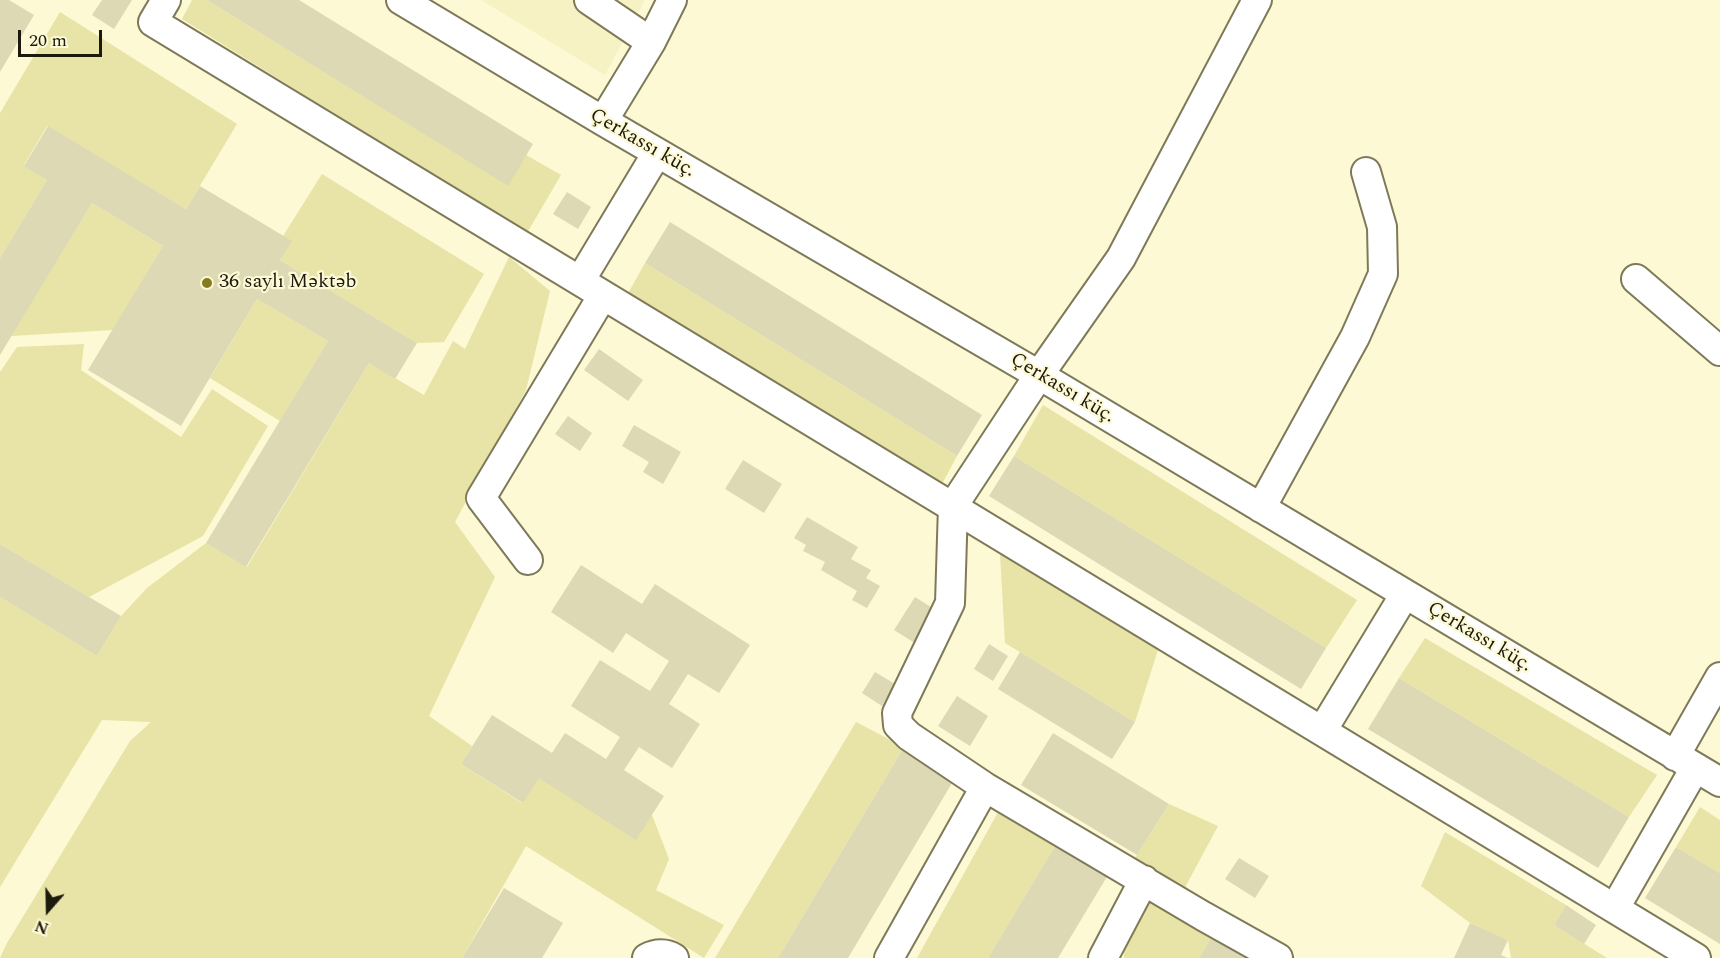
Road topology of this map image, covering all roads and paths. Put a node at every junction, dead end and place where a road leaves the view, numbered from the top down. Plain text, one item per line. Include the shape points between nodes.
1 (166, 0) edge
2 (401, 0) edge
3 (589, 0) edge
4 (672, 0) edge
5 (1257, 0) edge
6 (651, 42) junction
7 (603, 121) junction
8 (657, 153) junction
9 (1366, 172) dead end
10 (1636, 279) dead end
11 (591, 288) junction
12 (1720, 351) edge
13 (1039, 375) junction
14 (953, 506) junction
15 (1261, 508) junction
16 (528, 560) dead end
17 (1405, 594) junction
18 (1720, 677) edge
19 (1322, 731) junction
20 (1685, 762) junction
21 (1720, 782) edge
22 (985, 787) junction
23 (1144, 880) junction
24 (1615, 908) junction
25 (648, 958) edge
26 (674, 958) edge
27 (889, 958) edge
28 (1103, 958) edge
29 (1278, 958) edge
30 (1696, 958) edge

1 - 11 street via 153,22
2 - 7 street, Çerkassı küç.
3 - 6 street
4 - 6 street
5 - 13 street via 1121,258
6 - 7 street
7 - 8 street, Çerkassı küç.
8 - 11 street
8 - 13 street, Çerkassı küç.
9 - 15 street via 1382,227 1383,274 1355,337
10 - 12 street
11 - 14 street
11 - 16 street via 481,498
13 - 14 street
13 - 15 street, Çerkassı küç.
14 - 19 street
14 - 22 street via 950,603 897,713 898,725
15 - 17 street, Çerkassı küç.
17 - 19 street
17 - 20 street, Çerkassı küç.
18 - 20 street
19 - 24 street
20 - 21 street, Çerkassı küç.
20 - 24 street
22 - 23 street
22 - 27 street
23 - 28 street
23 - 29 street
24 - 30 street
25 - 26 street via 654,954

